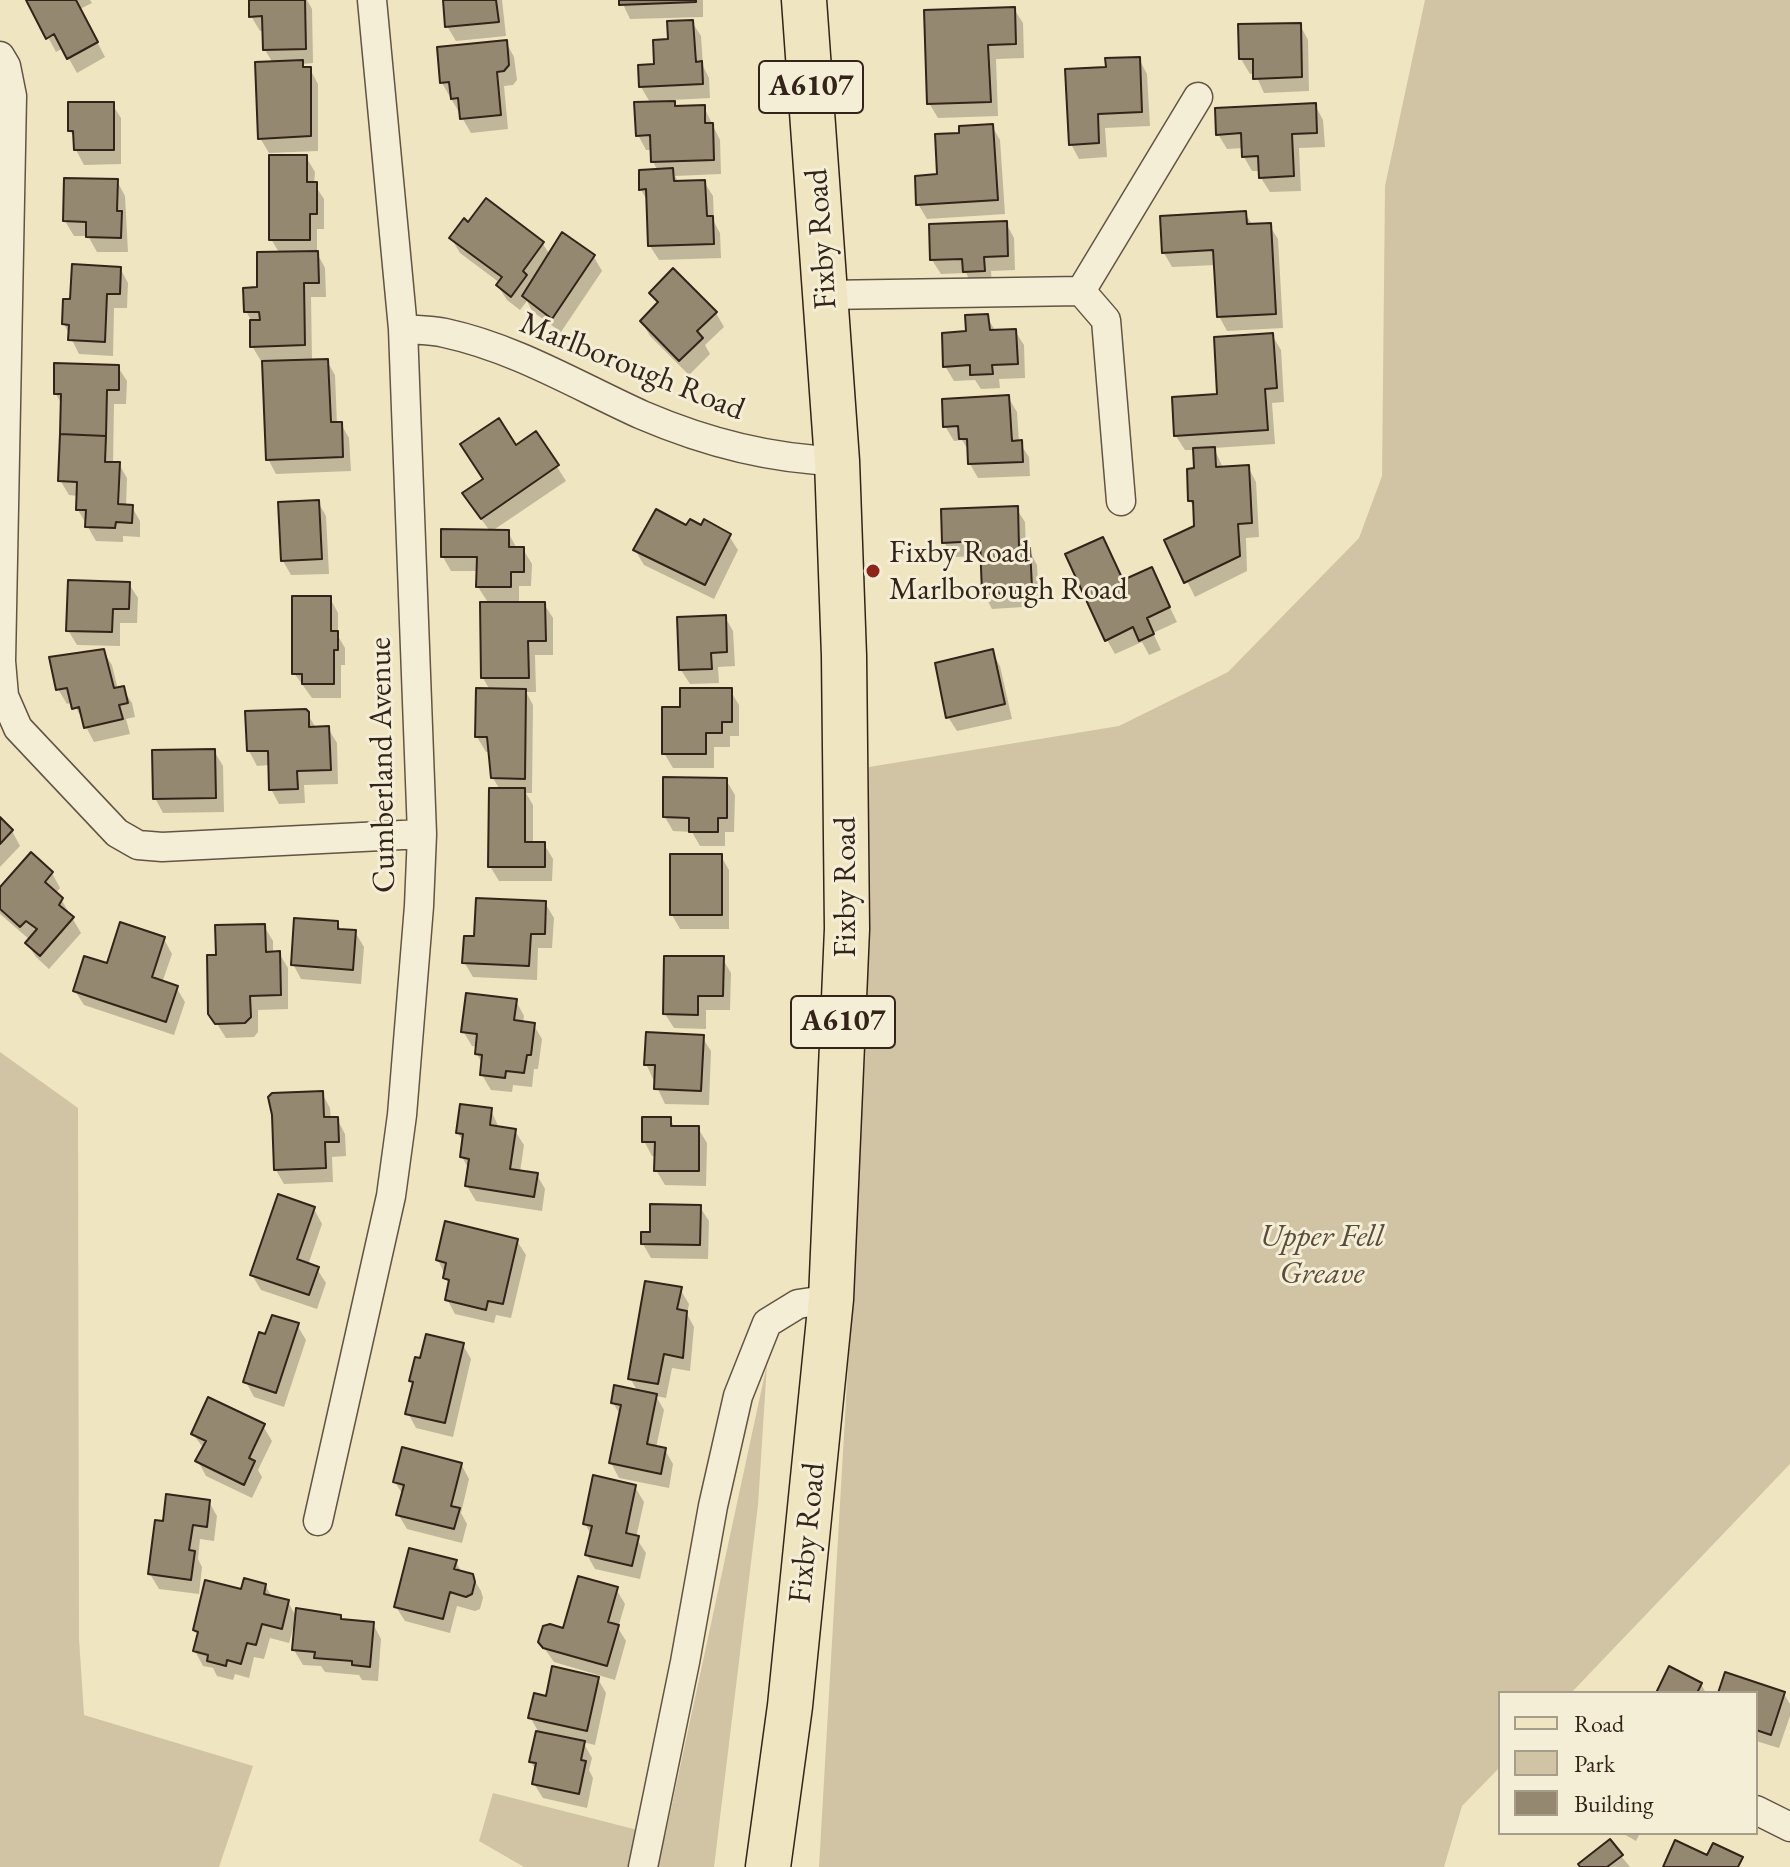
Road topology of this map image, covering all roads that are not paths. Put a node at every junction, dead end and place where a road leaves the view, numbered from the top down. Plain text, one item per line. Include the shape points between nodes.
1 (372, 0) edge
2 (804, 0) edge
3 (0, 56) edge
4 (1198, 97) dead end
5 (1081, 291) junction
6 (825, 295) junction
7 (403, 329) junction
8 (837, 461) junction
9 (1121, 501) dead end
10 (422, 834) junction
11 (831, 1299) junction
12 (318, 1521) dead end
13 (1758, 1811) edge
14 (1790, 1827) edge
15 (643, 1867) edge
16 (768, 1867) edge

1 - 7 street, Cumberland Avenue
2 - 6 main road, Fixby Road / A6107
3 - 10 street via 12,96 1,661 4,696 18,728 117,833 138,845
4 - 5 street
5 - 6 street
5 - 9 street via 1106,320
6 - 8 main road, Fixby Road / A6107
7 - 8 street, Marlborough Road via 443,332 487,345 719,443 800,460
7 - 10 street, Cumberland Avenue
8 - 11 main road, Fixby Road / A6107 via 847,929
10 - 12 street, Cumberland Avenue via 402,1115 391,1196
11 - 15 street via 798,1304 767,1323 738,1396
11 - 16 main road, Fixby Road / A6107 via 790,1706
13 - 14 street

